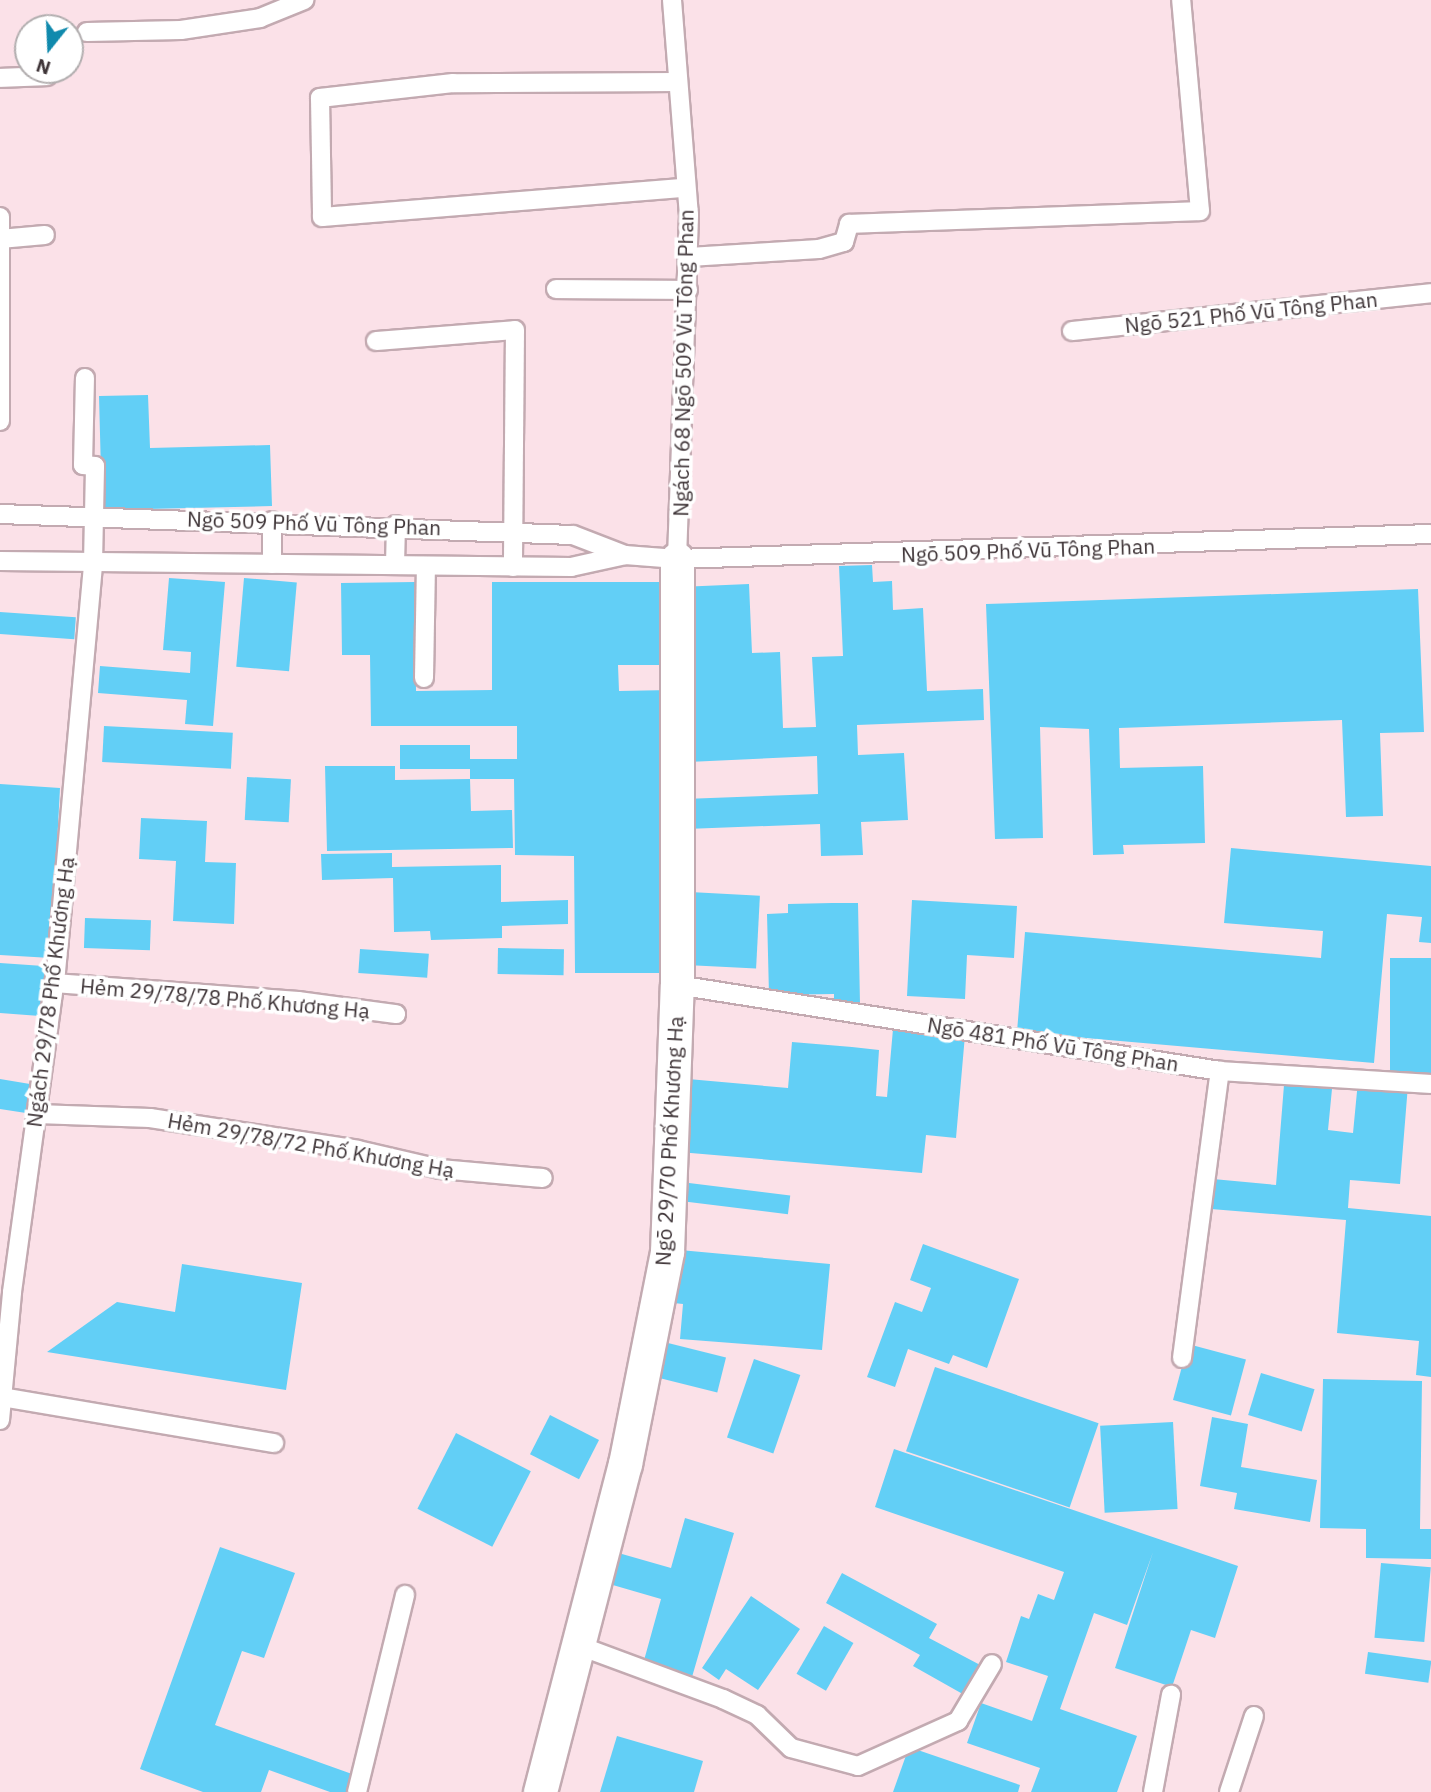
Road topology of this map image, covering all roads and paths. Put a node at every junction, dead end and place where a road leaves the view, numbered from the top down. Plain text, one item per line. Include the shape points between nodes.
1 (304, 0) edge
2 (671, 0) edge
3 (1181, 0) edge
4 (88, 32) dead end
5 (678, 82) junction
6 (685, 188) junction
7 (0, 217) edge
8 (46, 235) dead end
9 (2, 239) edge
10 (689, 257) junction
11 (556, 289) dead end
12 (688, 290) junction
13 (1431, 293) edge
14 (1072, 331) dead end
15 (376, 341) dead end
16 (85, 378) dead end
17 (0, 421) edge
18 (0, 514) edge
19 (94, 514) junction
20 (272, 521) junction
21 (396, 526) junction
22 (514, 531) junction
23 (1431, 534) edge
24 (625, 555) junction
25 (677, 559) junction
26 (0, 561) edge
27 (93, 563) junction
28 (272, 564) junction
29 (395, 565) junction
30 (426, 566) junction
31 (513, 567) junction
32 (424, 678) dead end
33 (54, 983) junction
34 (677, 985) junction
35 (396, 1014) dead end
36 (1220, 1070) junction
37 (1431, 1084) edge
38 (37, 1114) junction
39 (543, 1178) dead end
40 (1182, 1358) dead end
41 (2, 1397) junction
42 (0, 1420) edge
43 (274, 1443) dead end
44 (405, 1595) dead end
45 (580, 1646) junction
46 (992, 1664) dead end
47 (1171, 1695) dead end
48 (1254, 1716) dead end
49 (357, 1792) edge
50 (540, 1792) edge
51 (1153, 1792) edge
52 (1229, 1792) edge

1 - 4 lane via 260,18 181,30
2 - 5 lane, Ngách 68 Ngõ 509 Vũ Tông Phan
3 - 10 lane via 1200,211 849,224 844,242 819,249
5 - 6 lane, Ngách 68 Ngõ 509 Vũ Tông Phan
5 - 6 lane via 453,83 320,98 322,218
6 - 10 lane, Ngách 68 Ngõ 509 Vũ Tông Phan
7 - 9 lane
8 - 9 lane
9 - 17 lane
10 - 12 lane, Ngách 68 Ngõ 509 Vũ Tông Phan
11 - 12 lane
12 - 25 lane, Ngách 68 Ngõ 509 Vũ Tông Phan
13 - 14 lane, Ngõ 521 Phố Vũ Tông Phan
15 - 22 lane via 515,330
16 - 19 lane, Ngách 29/78 Phố Khương Hạ via 83,465 95,466
18 - 19 lane, Ngõ 509 Phố Vũ Tông Phan
19 - 20 lane, Ngõ 509 Phố Vũ Tông Phan
19 - 27 lane, Ngách 29/78 Phố Khương Hạ
20 - 21 lane, Ngõ 509 Phố Vũ Tông Phan
20 - 28 lane
21 - 22 lane, Ngõ 509 Phố Vũ Tông Phan
21 - 29 lane
22 - 24 lane, Ngõ 509 Phố Vũ Tông Phan via 573,535
22 - 31 lane
23 - 25 lane, Ngõ 509 Phố Vũ Tông Phan
24 - 25 lane, Ngõ 509 Phố Vũ Tông Phan
24 - 31 lane, Ngõ 509 Phố Vũ Tông Phan via 571,567
25 - 34 street, Ngõ 29/70 Phố Khương Hạ
26 - 27 lane, Ngõ 509 Phố Vũ Tông Phan
27 - 28 lane, Ngõ 509 Phố Vũ Tông Phan
27 - 33 lane, Ngách 29/78 Phố Khương Hạ
28 - 29 lane, Ngõ 509 Phố Vũ Tông Phan
29 - 30 lane, Ngõ 509 Phố Vũ Tông Phan
30 - 31 lane, Ngõ 509 Phố Vũ Tông Phan
30 - 32 lane
33 - 35 lane, Hẻm 29/78/78 Phố Khương Hạ
33 - 38 lane, Ngách 29/78 Phố Khương Hạ
34 - 36 lane, Ngõ 481 Phố Vũ Tông Phan
34 - 45 street, Ngõ 29/70 Phố Khương Hạ via 667,1252 625,1464
36 - 37 lane, Ngõ 481 Phố Vũ Tông Phan
36 - 40 lane
38 - 39 lane, Hẻm 29/78/72 Phố Khương Hạ via 150,1118 358,1150 440,1169
38 - 41 lane, Ngách 29/78 Phố Khương Hạ
41 - 42 lane, Ngách 29/78 Phố Khương Hạ
41 - 43 lane
44 - 49 lane
45 - 46 lane via 757,1715 791,1748 858,1766 958,1721
45 - 50 street, Ngõ 29/70 Phố Khương Hạ
47 - 51 lane
48 - 52 lane

